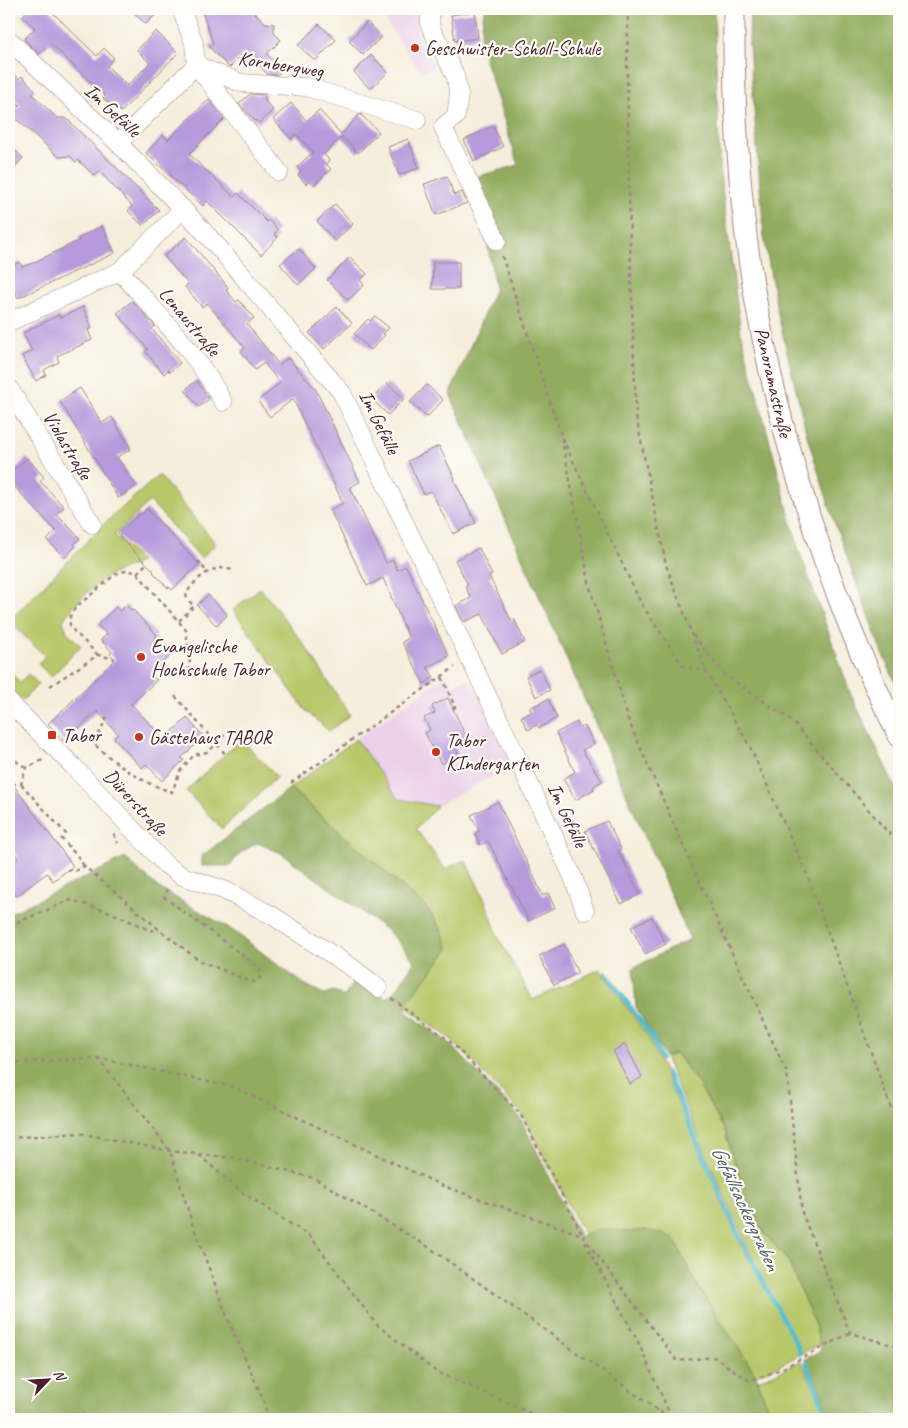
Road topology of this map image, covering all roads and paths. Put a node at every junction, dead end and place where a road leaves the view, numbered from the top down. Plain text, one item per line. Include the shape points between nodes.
1 (181, 9) edge
2 (430, 9) edge
3 (628, 9) edge
4 (734, 9) edge
5 (11, 47) edge
6 (196, 65) junction
7 (417, 120) dead end
8 (118, 143) junction
9 (279, 172) dead end
10 (183, 209) junction
11 (497, 241) joint
12 (120, 271) junction
13 (9, 322) edge
14 (9, 388) edge
15 (223, 402) dead end
16 (562, 438) junction
17 (92, 524) dead end
18 (147, 563) dead end
19 (197, 563) dead end
20 (233, 571) dead end
21 (208, 572) junction
22 (137, 573) junction
23 (179, 621) junction
24 (692, 633) junction
25 (98, 655) junction
26 (469, 657) junction
27 (115, 659) dead end
28 (706, 671) junction
29 (189, 674) dead end
30 (442, 677) junction
31 (50, 686) dead end
32 (175, 696) dead end
33 (11, 709) edge
34 (453, 709) dead end
35 (107, 717) dead end
36 (225, 734) dead end
37 (899, 736) edge
38 (217, 744) junction
39 (9, 756) edge
40 (227, 756) dead end
41 (48, 758) dead end
42 (182, 762) dead end
43 (185, 765) junction
44 (26, 768) junction
45 (291, 783) dead end
46 (12, 784) dead end
47 (21, 784) junction
48 (66, 834) dead end
49 (61, 838) dead end
50 (899, 844) edge
51 (84, 866) junction
52 (67, 870) dead end
53 (169, 885) dead end
54 (585, 911) dead end
55 (9, 921) edge
56 (161, 931) junction
57 (378, 988) joint
58 (98, 1058) junction
59 (9, 1063) edge
60 (899, 1130) edge
61 (9, 1138) edge
62 (170, 1151) junction
63 (198, 1154) junction
64 (582, 1235) junction
65 (850, 1333) junction
66 (899, 1347) edge
67 (85, 1414) junction
68 (56, 1419) edge
69 (86, 1419) edge
70 (95, 1419) edge
71 (267, 1419) edge
72 (544, 1419) edge
73 (671, 1419) edge

1 - 6 street via 194,43
2 - 11 street via 430,26 455,74 459,94 456,116 443,127
3 - 24 path via 629,223 636,416 666,565
4 - 37 main road, Panoramastraße via 738,155 748,250 771,373 802,494 822,551 846,618
5 - 8 street, Im Gefälle
6 - 7 street, Kornbergweg via 241,83 306,87
6 - 8 street
6 - 9 street
8 - 10 street, Im Gefälle
10 - 12 street
10 - 26 street, Im Gefälle via 342,393
11 - 16 path
12 - 13 street
12 - 15 street, Lenaustraße via 201,366
14 - 17 street, Violastraße
16 - 28 path via 642,605 683,666
16 - 65 path via 590,587 630,722 692,868 787,1073 802,1212
18 - 22 path
19 - 21 path
20 - 21 path via 224,568
21 - 23 path via 186,594 194,606
22 - 23 path
22 - 25 path via 128,570 116,574 71,614 71,628
23 - 29 path via 186,630
24 - 28 path
24 - 50 path via 725,675 790,719
25 - 27 path
25 - 31 path
26 - 30 path
26 - 54 street, Im Gefälle via 573,877
28 - 60 path via 750,747 808,877
30 - 34 path via 456,707
30 - 45 path
32 - 38 path
33 - 57 street, Dürerstraße via 73,766 165,864 182,876 224,890 273,916
35 - 43 path via 94,744 131,774 172,792
36 - 38 path
38 - 40 path
38 - 43 path via 207,752 194,755
39 - 44 path
41 - 44 path
42 - 43 path
44 - 47 path
46 - 47 path
47 - 48 path
49 - 51 path
51 - 52 path via 76,871
51 - 56 path
53 - 56 path via 164,897 260,968 260,978 249,981 200,961
55 - 56 path via 21,921 70,900 107,911 150,930
57 - 64 path via 451,1042 521,1115
58 - 59 path
58 - 62 path
58 - 64 path via 233,1087 443,1186
61 - 62 path via 79,1133
62 - 63 path
62 - 71 path via 192,1223 228,1319 265,1404
63 - 72 path via 240,1190 311,1238 376,1324 436,1371
63 - 73 path via 234,1158 314,1178 430,1248
64 - 65 path via 677,1361 714,1357 750,1380 783,1368
64 - 73 path via 638,1342
65 - 66 path
67 - 68 path
67 - 69 path
67 - 70 path

